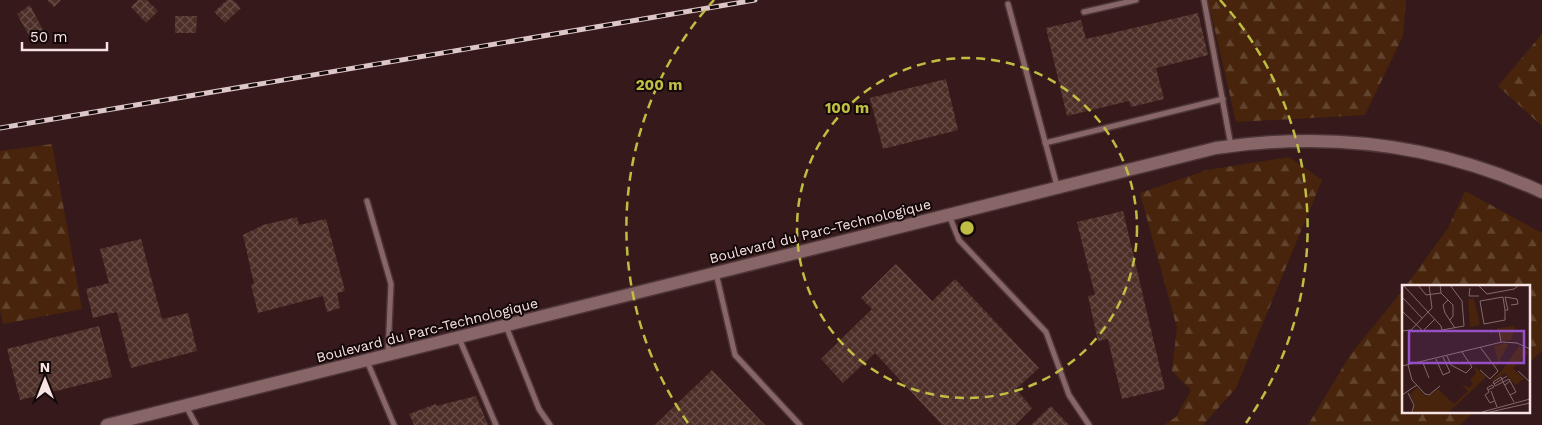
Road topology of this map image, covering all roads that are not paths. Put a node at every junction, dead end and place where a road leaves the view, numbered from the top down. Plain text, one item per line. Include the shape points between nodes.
1 (1136, 0) edge
2 (1204, 0) edge
3 (1008, 4) dead end
4 (1084, 12) dead end
5 (1223, 99) junction
6 (1045, 143) junction
7 (1231, 146) junction
8 (1058, 187) junction
9 (1542, 192) edge
10 (367, 200) dead end
11 (948, 214) junction
12 (716, 273) junction
13 (506, 326) junction
14 (459, 338) junction
15 (388, 356) junction
16 (367, 361) junction
17 (186, 405) junction
18 (107, 425) edge
19 (196, 425) edge
20 (394, 425) edge
21 (496, 425) edge
22 (550, 425) edge
23 (800, 425) edge
24 (1090, 425) edge

1 - 4 lane
2 - 5 lane
3 - 6 lane
5 - 6 lane
5 - 7 lane
6 - 8 lane
7 - 8 street, Boulevard du Parc-Technologique
7 - 9 street, Boulevard du Parc-Technologique via 1317,140 1390,146 1451,157
8 - 11 street, Boulevard du Parc-Technologique
10 - 15 lane via 391,284
11 - 12 street, Boulevard du Parc-Technologique
11 - 24 lane via 960,240 1046,332 1069,395
12 - 13 street, Boulevard du Parc-Technologique
12 - 23 lane via 735,355
13 - 14 street, Boulevard du Parc-Technologique
13 - 22 lane via 539,408
14 - 15 street, Boulevard du Parc-Technologique
14 - 21 lane
15 - 16 street, Boulevard du Parc-Technologique
16 - 17 street, Boulevard du Parc-Technologique
16 - 20 lane
17 - 18 street, Boulevard du Parc-Technologique
17 - 19 lane

